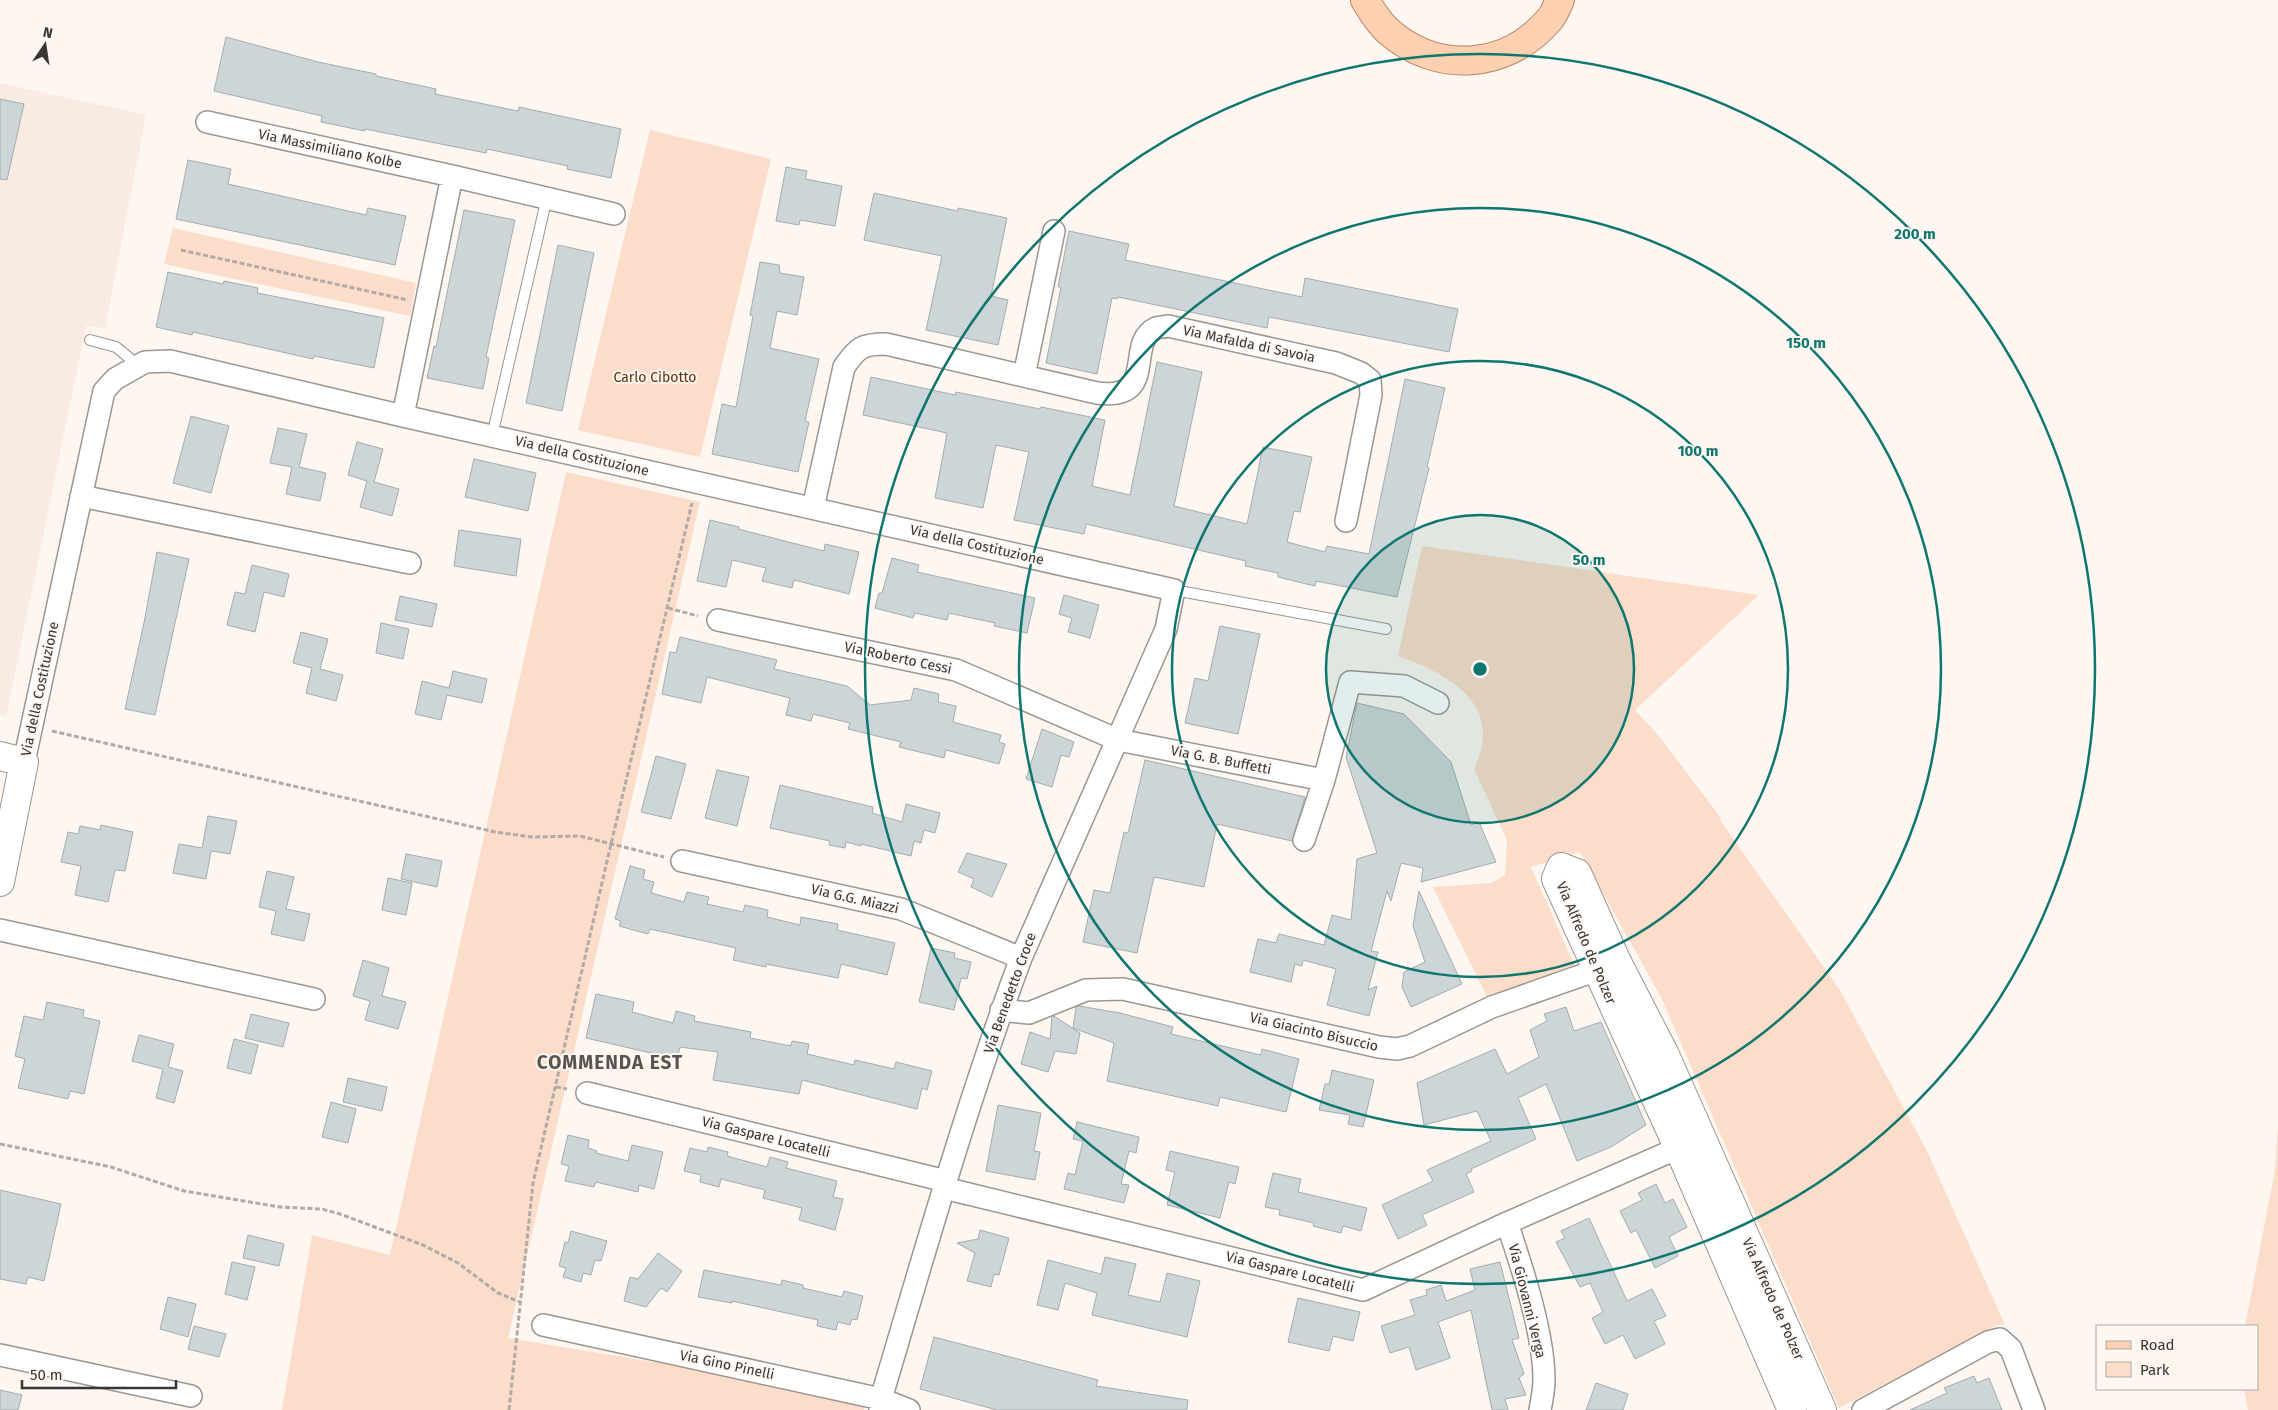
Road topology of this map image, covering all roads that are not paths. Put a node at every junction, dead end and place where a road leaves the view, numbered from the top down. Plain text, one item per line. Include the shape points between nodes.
1 (1365, 0) edge
2 (1560, 0) edge
3 (207, 122) dead end
4 (452, 176) junction
5 (547, 198) junction
6 (614, 214) dead end
7 (1054, 231) dead end
8 (90, 340) dead end
9 (139, 366) junction
10 (1024, 376) junction
11 (403, 416) junction
12 (492, 436) junction
13 (81, 496) junction
14 (813, 508) junction
15 (1346, 521) dead end
16 (410, 563) dead end
17 (1174, 590) junction
18 (718, 620) road end
19 (1386, 629) dead end
20 (1438, 703) dead end
21 (1118, 740) junction
22 (12, 759) edge
23 (1324, 780) junction
24 (1304, 840) dead end
25 (682, 861) road end
26 (0, 882) edge
27 (0, 930) edge
28 (1021, 958) junction
29 (1607, 965) joint
30 (314, 999) dead end
31 (1001, 1010) junction
32 (587, 1093) dead end
33 (1690, 1143) junction
34 (945, 1184) junction
35 (1507, 1223) junction
36 (542, 1325) dead end
37 (0, 1356) edge
38 (191, 1396) dead end
39 (880, 1404) edge
40 (909, 1410) edge
41 (1540, 1410) edge
42 (1792, 1410) edge
43 (1822, 1410) edge
44 (1863, 1410) edge
45 (2034, 1410) edge

1 - 2 main road via 1387,30 1417,51 1452,61 1489,59 1523,44 1550,19
3 - 4 street, Via Massimiliano Kolbe
4 - 5 street, Via Massimiliano Kolbe
4 - 11 street
5 - 6 street, Via Massimiliano Kolbe
5 - 12 lane
7 - 10 street
8 - 9 lane via 116,347
9 - 11 street, Via della Costituzione via 145,362 170,361
9 - 13 street, Via della Costituzione via 115,379 104,391
10 - 14 street, Via Mafalda di Savoia via 886,344 868,344 855,351 844,367
10 - 15 street, Via Mafalda di Savoia via 1115,395 1127,390 1135,381 1146,338 1156,328 1168,326 1336,363 1361,373 1370,380 1371,395
11 - 12 street, Via della Costituzione
12 - 14 street, Via della Costituzione
13 - 16 street
13 - 22 street, Via della Costituzione via 31,727
14 - 17 street, Via della Costituzione
17 - 19 lane
17 - 21 street, Via Benedetto Croce via 1166,629
18 - 21 street, Via Roberto Cessi via 956,670
20 - 23 street via 1404,686 1350,682
21 - 23 street, Via G. B. Buffetti
21 - 28 street, Via Benedetto Croce
22 - 26 street, Via della Costituzione
23 - 24 street
25 - 28 street, Via G.G. Miazzi via 901,909
27 - 30 street
28 - 31 street, Via Benedetto Croce
29 - 31 street, Via Giacinto Bisuccio via 1492,1007 1410,1046 1397,1049 1123,989 1086,990 1029,1013
29 - 33 street, Via Alfredo de Polzer via 1665,1055
31 - 34 street, Via Benedetto Croce
32 - 34 street, Via Gaspare Locatelli
33 - 35 street, Via Gaspare Locatelli
33 - 42 street, Via Alfredo de Polzer
33 - 43 street, Via Alfredo de Polzer
34 - 35 street, Via Gaspare Locatelli via 1363,1290
34 - 39 street, Via Benedetto Croce
35 - 41 street, Via Giovanni Verga via 1541,1346 1544,1380
36 - 39 street, Via Gino Pinelli
37 - 38 street
39 - 40 street, Via Gino Pinelli
44 - 45 street via 1988,1342 2000,1339 2011,1349

